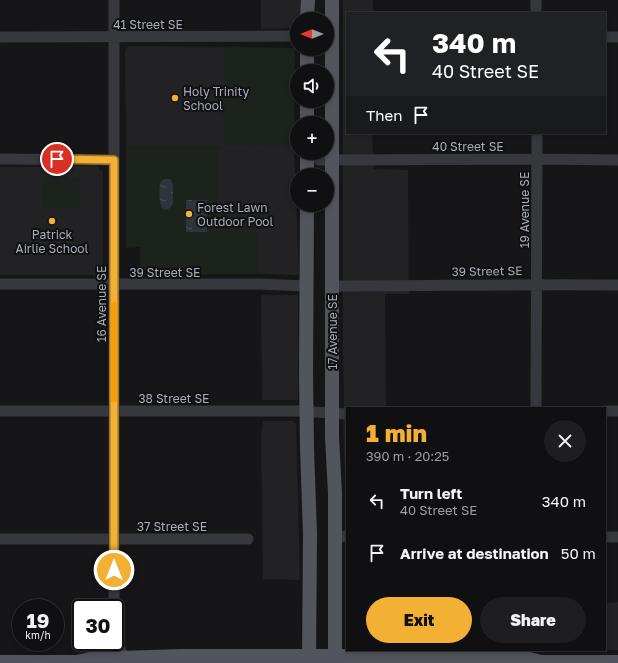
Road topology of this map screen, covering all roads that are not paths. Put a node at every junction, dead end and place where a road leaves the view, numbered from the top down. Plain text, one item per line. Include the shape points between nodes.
1 (114, 0) edge
2 (308, 0) edge
3 (332, 0) edge
4 (536, 0) edge
5 (307, 12) edge
6 (536, 12) edge
7 (290, 36) edge
8 (0, 37) edge
9 (114, 37) junction
10 (606, 37) edge
11 (618, 37) edge
12 (322, 116) edge
13 (537, 134) edge
14 (334, 158) edge
15 (0, 159) edge
16 (537, 159) junction
17 (114, 160) junction
18 (319, 160) edge
19 (618, 160) edge
20 (307, 212) edge
21 (0, 284) edge
22 (536, 284) junction
23 (114, 285) junction
24 (618, 285) edge
25 (307, 286) junction
26 (332, 286) junction
27 (536, 407) edge
28 (0, 411) edge
29 (114, 411) junction
30 (606, 411) edge
31 (618, 411) edge
32 (307, 412) junction
33 (332, 414) junction
34 (346, 414) edge
35 (341, 536) edge
36 (606, 537) edge
37 (618, 537) edge
38 (0, 539) edge
39 (114, 539) junction
40 (248, 539) dead end
41 (114, 599) edge
42 (109, 651) edge
43 (121, 651) edge
44 (124, 658) junction
45 (102, 659) junction
46 (309, 659) edge
47 (335, 659) edge
48 (539, 660) edge
49 (0, 662) edge
50 (78, 662) edge
51 (618, 662) edge

1 - 9 street, 16 Avenue SE
2 - 5 main road
3 - 12 main road, 17 Avenue SE
4 - 6 street
7 - 9 street, 41 Street SE
8 - 9 street, 41 Street SE
9 - 17 street, 16 Avenue SE
10 - 11 street
13 - 16 street, 19 Avenue SE
14 - 16 street, 40 Street SE
15 - 17 street
16 - 19 street, 40 Street SE
16 - 22 street, 19 Avenue SE
17 - 23 street, 16 Avenue SE
18 - 26 main road, 17 Avenue SE
20 - 25 main road
21 - 23 street, 39 Street SE
22 - 24 street, 39 Street SE
22 - 26 street, 39 Street SE
22 - 27 street, 19 Avenue SE
23 - 25 street, 39 Street SE
23 - 29 street, 16 Avenue SE
25 - 32 main road
26 - 33 main road, 17 Avenue SE
28 - 29 street, 38 Street SE
29 - 32 street, 38 Street SE
29 - 39 street, 16 Avenue SE
30 - 31 street
32 - 33 street, 38 Street SE
32 - 46 main road via 310,534
33 - 34 street, 38 Street SE
33 - 35 main road, 17 Avenue SE via 335,493
35 - 47 main road, 17 Avenue SE
36 - 37 street
38 - 39 street, 37 Street SE
39 - 40 street, 37 Street SE
39 - 41 street, 16 Avenue SE
42 - 45 street
43 - 44 street
44 - 45 main road
44 - 46 main road via 190,656
45 - 50 main road
46 - 47 main road
47 - 48 main road via 518,656
48 - 51 main road
49 - 50 main road

